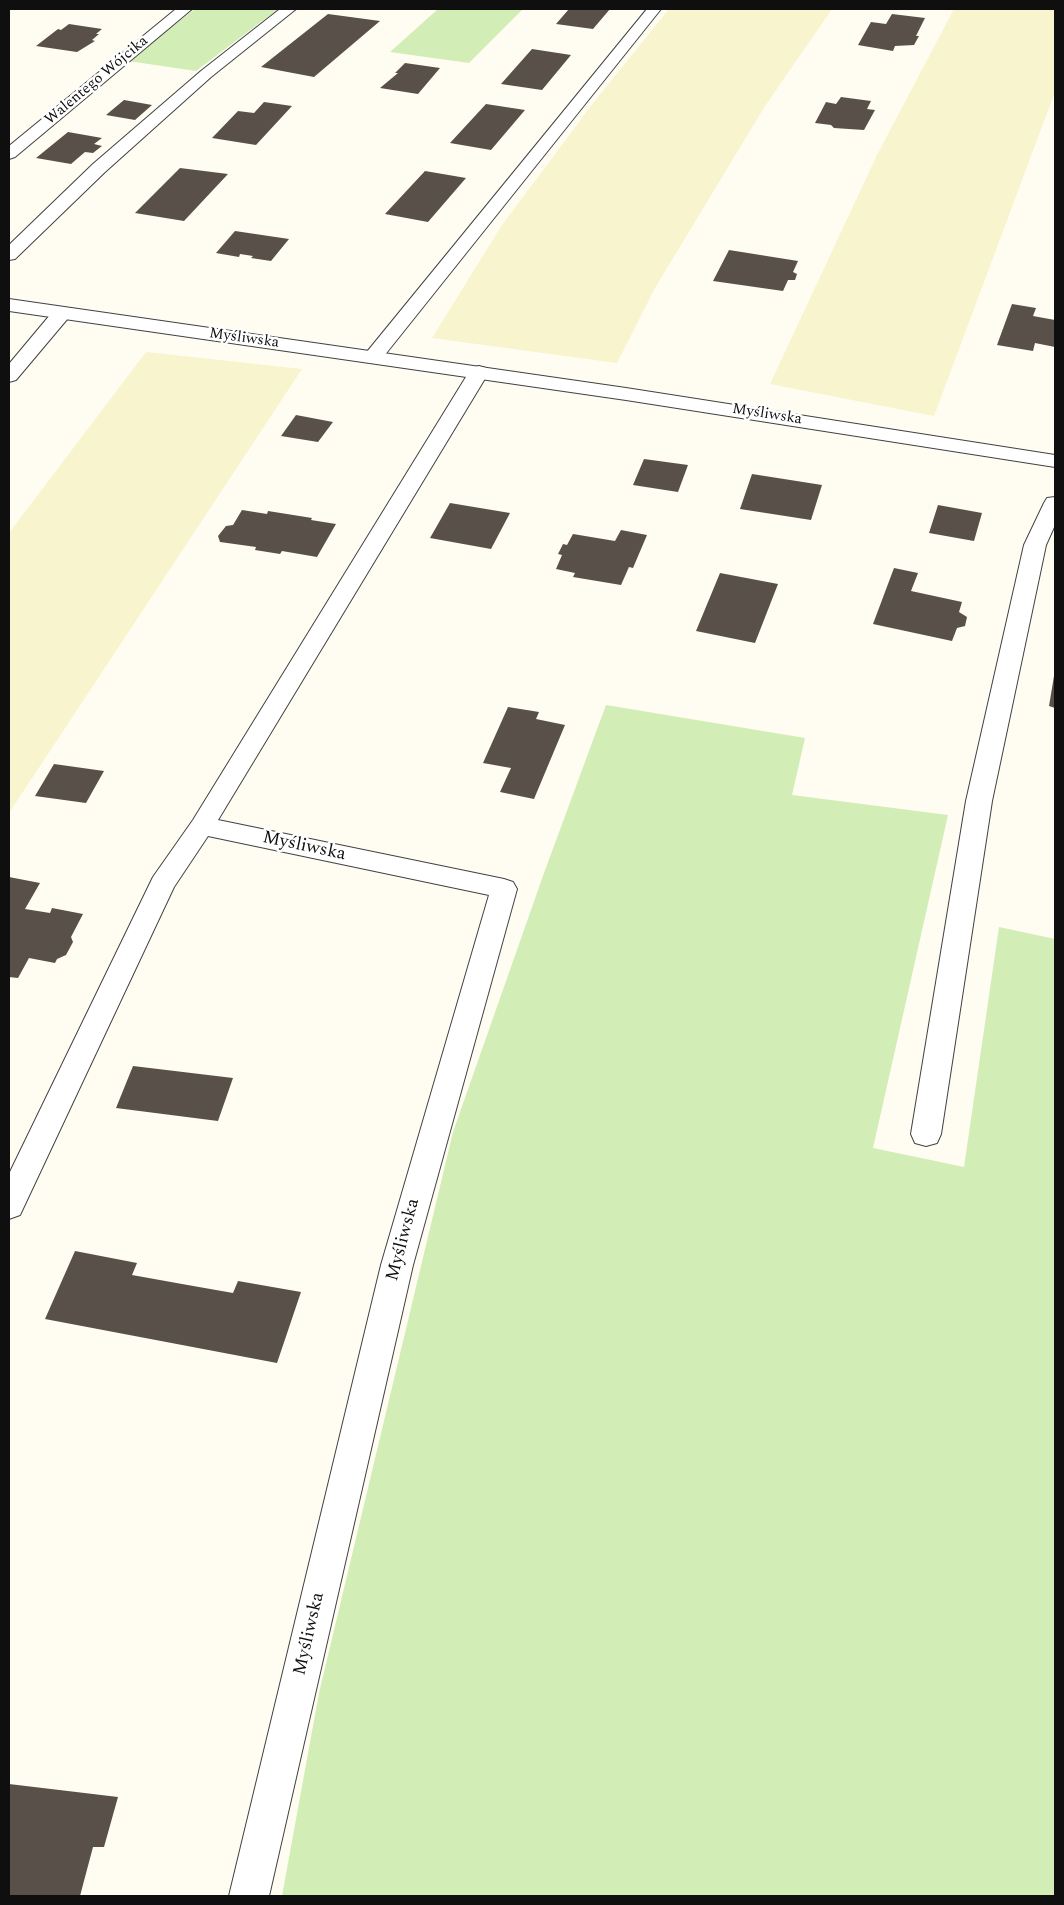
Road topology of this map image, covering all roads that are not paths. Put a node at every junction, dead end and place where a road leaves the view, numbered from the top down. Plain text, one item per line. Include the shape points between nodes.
1 (185, 9) edge
2 (289, 9) edge
3 (654, 9) edge
4 (9, 154) edge
5 (9, 255) edge
6 (9, 305) edge
7 (62, 313) junction
8 (373, 357) junction
9 (479, 372) junction
10 (9, 376) edge
11 (1055, 461) edge
12 (1055, 502) edge
13 (202, 826) junction
14 (926, 1134) dead end
15 (9, 1206) edge
16 (249, 1896) edge

1 - 4 street, Walentego Wójcika
2 - 5 street via 99,168
3 - 8 street
6 - 7 street, Myśliwska
7 - 8 street, Myśliwska
7 - 10 street
8 - 9 street, Myśliwska
9 - 11 street, Myśliwska
9 - 13 street
12 - 14 street via 1035,545 979,801
13 - 15 street via 162,884
13 - 16 street, Myśliwska via 504,889 397,1265

